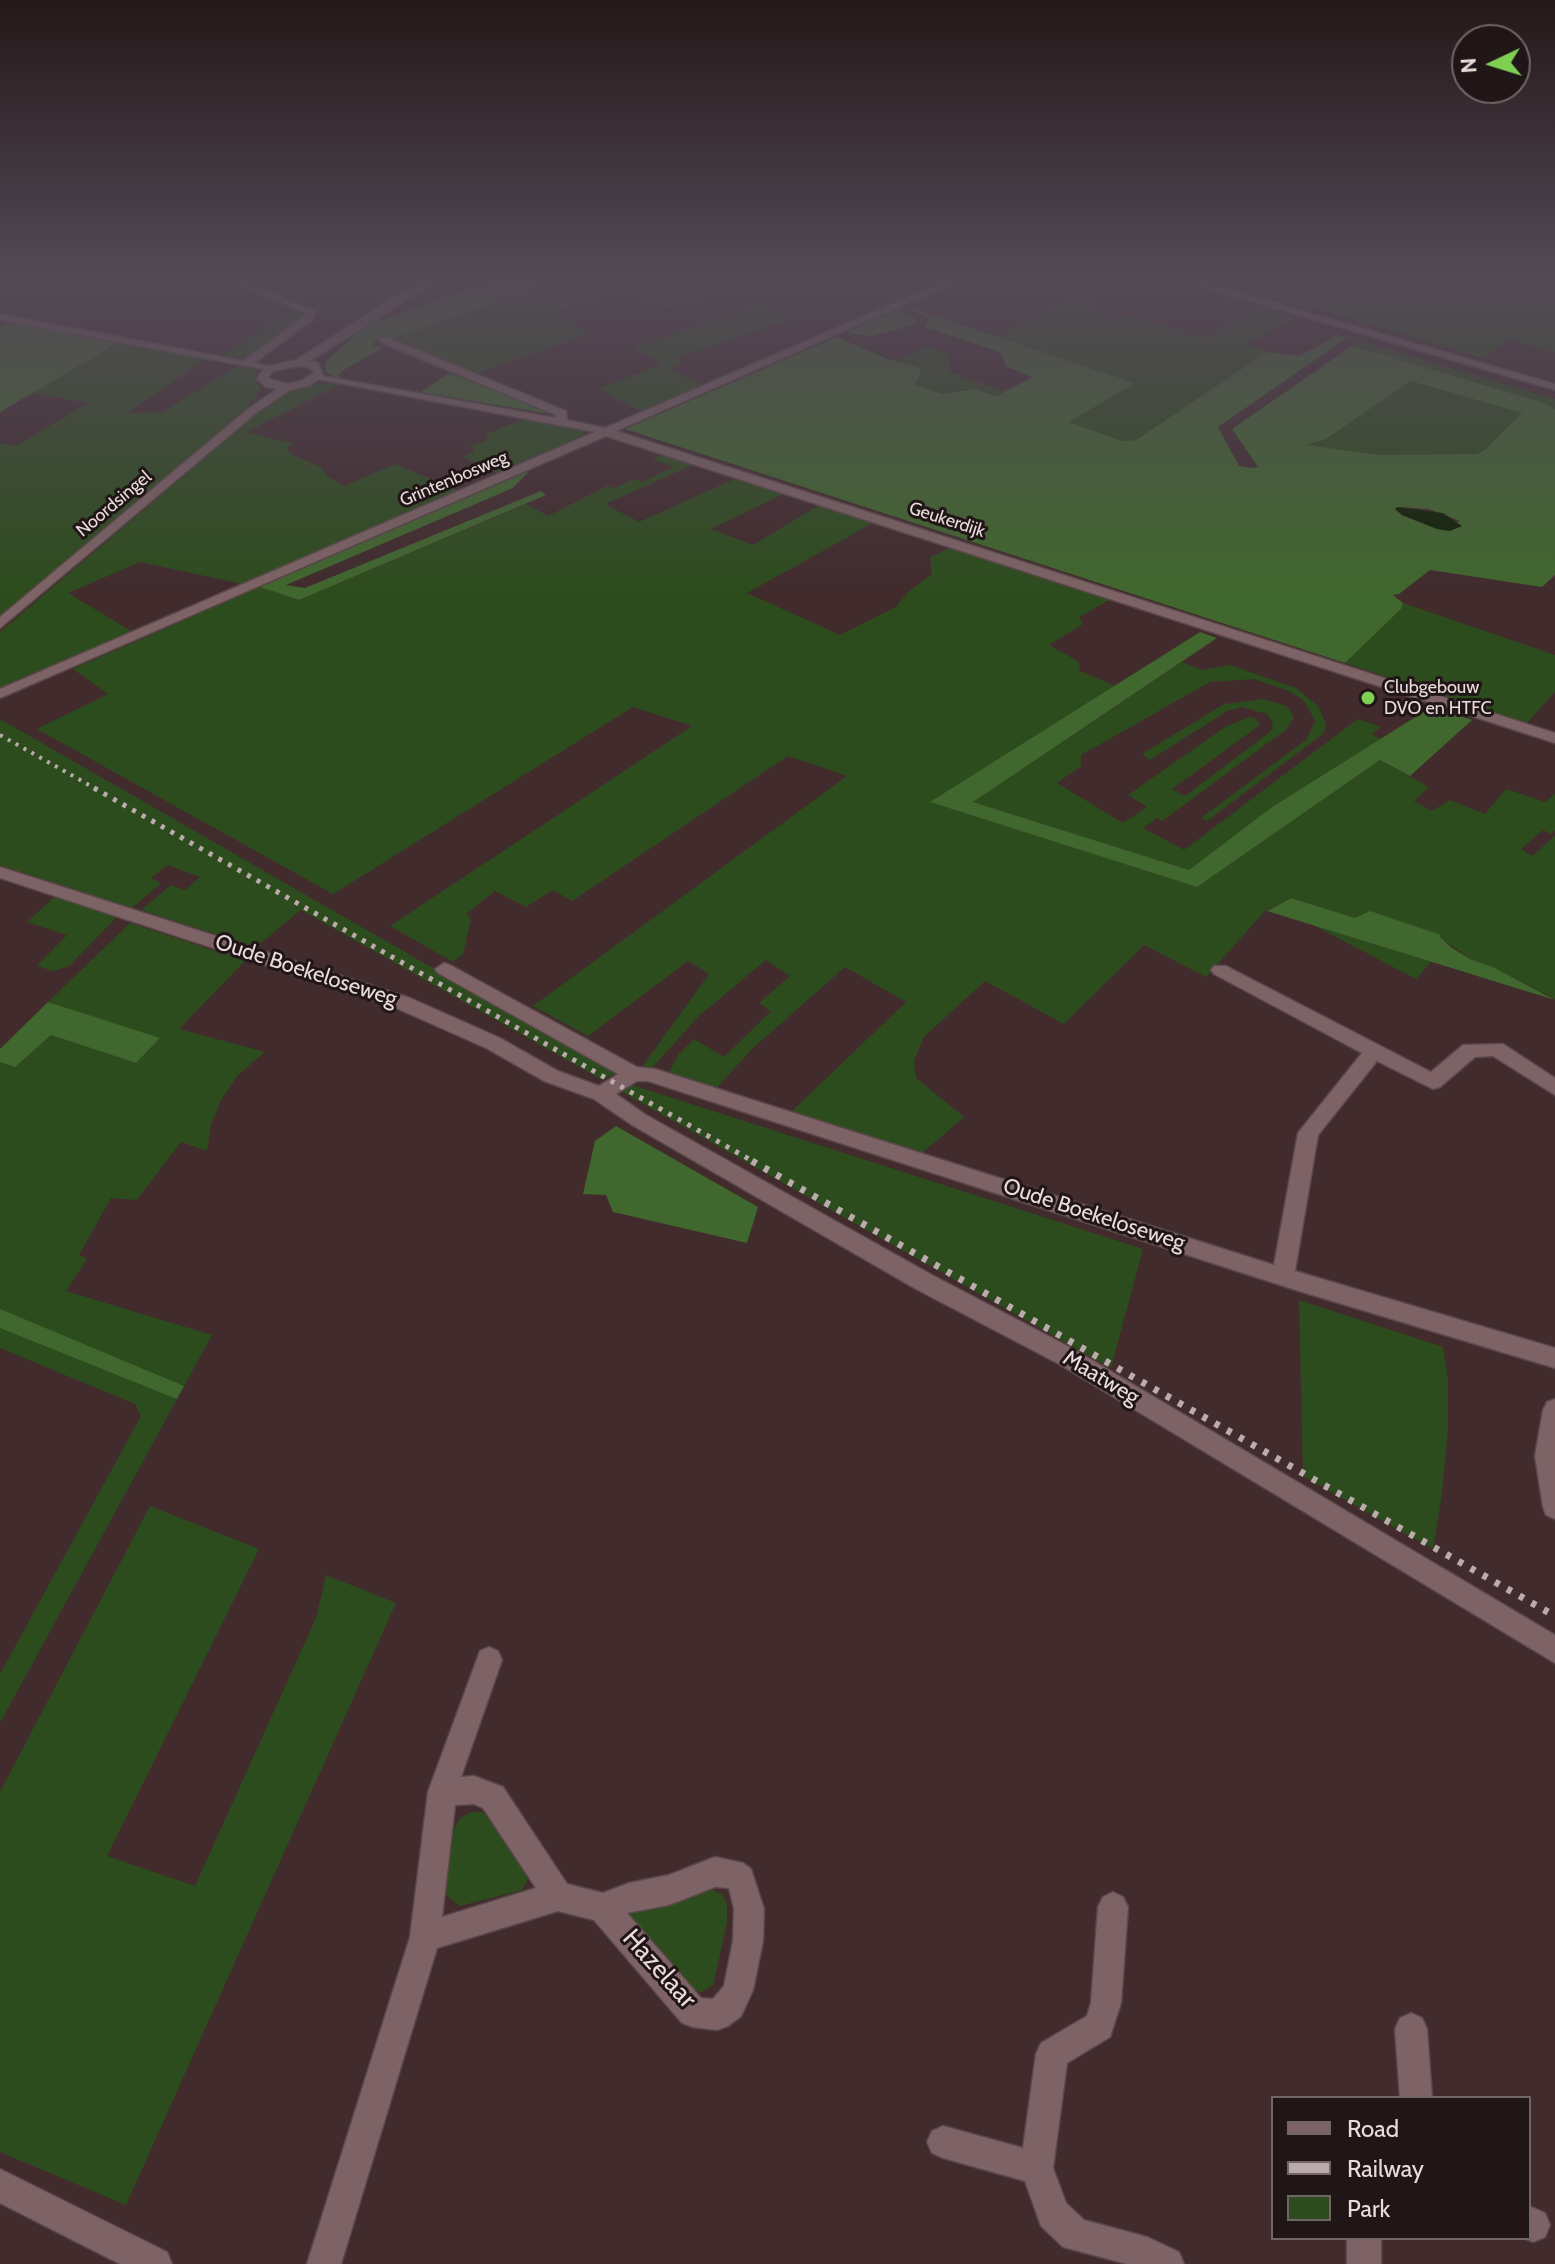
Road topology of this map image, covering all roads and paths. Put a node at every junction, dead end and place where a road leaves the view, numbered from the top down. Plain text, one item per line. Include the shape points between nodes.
1 (266, 382) edge
2 (305, 382) edge
3 (337, 382) edge
4 (486, 382) edge
5 (723, 382) edge
6 (1529, 382) edge
7 (270, 385) junction
8 (287, 387) junction
9 (1555, 390) edge
10 (252, 411) junction
11 (562, 423) junction
12 (607, 432) junction
13 (0, 624) edge
14 (0, 694) edge
15 (1555, 738) edge
16 (0, 872) edge
17 (444, 969) dead end
18 (1220, 970) dead end
19 (1375, 1051) junction
20 (634, 1074) junction
21 (1555, 1088) edge
22 (601, 1094) junction
23 (639, 1120) joint
24 (1283, 1276) junction
25 (1555, 1358) edge
26 (1555, 1410) edge
27 (1555, 1507) edge
28 (1555, 1650) edge
29 (489, 1660) dead end
30 (442, 1792) junction
31 (558, 1896) junction
32 (1113, 1907) dead end
33 (603, 1908) junction
34 (425, 1937) junction
35 (1411, 2029) dead end
36 (1416, 2096) edge
37 (943, 2142) dead end
38 (1037, 2168) junction
39 (0, 2185) edge
40 (1364, 2240) edge
41 (153, 2264) edge
42 (324, 2264) edge
43 (1167, 2264) edge
44 (1364, 2264) edge

1 - 7 street
2 - 8 street
3 - 11 street, Geukerdijk
4 - 11 street via 562,413
5 - 12 street, Grintenbosweg
6 - 9 street
7 - 8 street
7 - 10 street, Noordsingel
8 - 10 street, Noordsingel
10 - 13 street, Noordsingel
11 - 12 street, Geukerdijk
12 - 14 street, Grintenbosweg
12 - 15 street, Geukerdijk
16 - 22 street, Oude Boekeloseweg via 403,1003 551,1076
17 - 20 street, Oude Boekeloseweg
18 - 19 street
19 - 21 street via 1433,1082 1470,1050 1496,1049
19 - 24 street via 1308,1133
20 - 22 street
20 - 24 street, Oude Boekeloseweg
22 - 23 street, Oude Boekeloseweg
23 - 28 street, Maatweg via 1067,1357
24 - 25 street, Oude Boekeloseweg
26 - 27 street via 1547,1456
29 - 30 street
30 - 31 street via 474,1790 493,1797
30 - 34 street
31 - 33 street
31 - 34 street
32 - 38 street via 1106,2003 1099,2026 1052,2054
33 - 33 street, Hazelaar via 693,2012 717,2015 730,2005 748,1941 749,1909 741,1879 715,1872
34 - 42 street
35 - 36 street
37 - 38 street
38 - 43 street via 1053,2214 1075,2235 1135,2249
39 - 41 street
40 - 44 street

